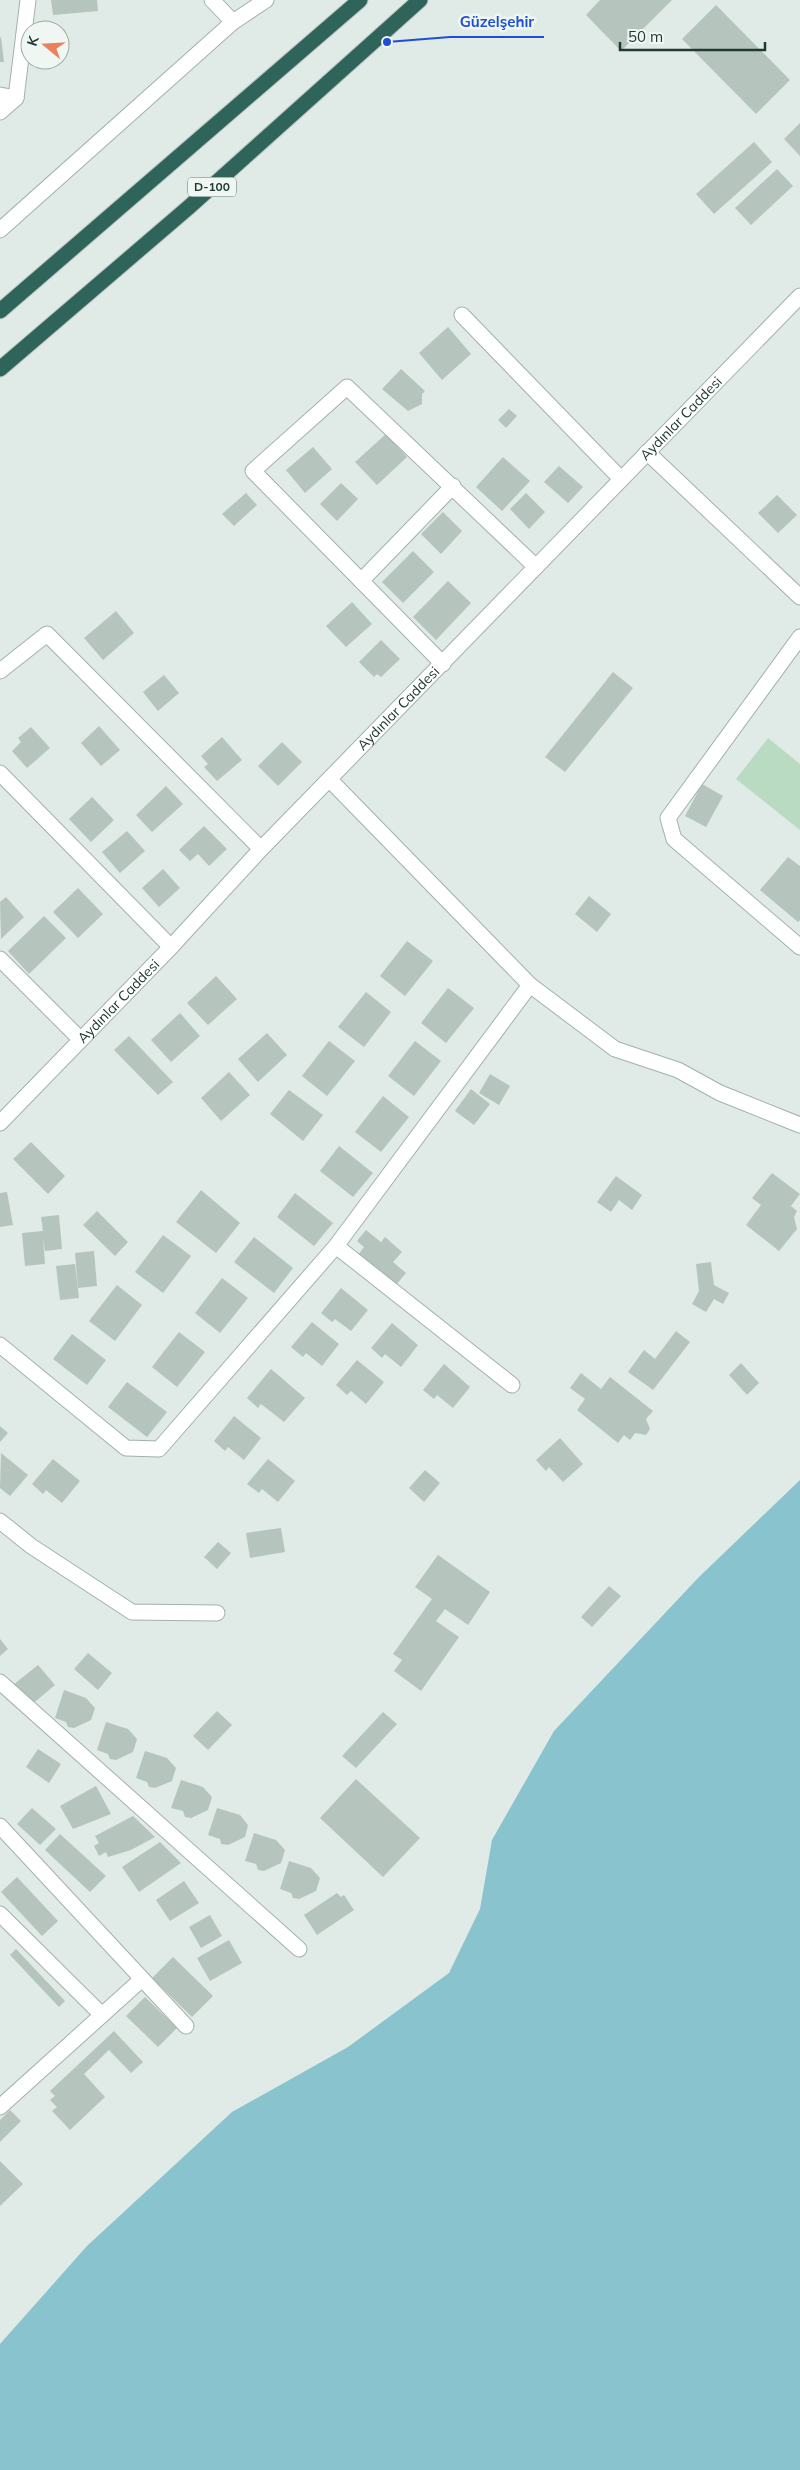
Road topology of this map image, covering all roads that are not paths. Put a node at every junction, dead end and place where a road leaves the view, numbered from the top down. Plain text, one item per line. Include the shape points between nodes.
1 (28, 0) edge
2 (212, 0) edge
3 (266, 0) edge
4 (360, 0) edge
5 (420, 0) edge
6 (233, 22) junction
7 (0, 95) edge
8 (16, 98) junction
9 (0, 112) edge
10 (0, 230) edge
11 (798, 303) edge
12 (0, 311) edge
13 (462, 315) dead end
14 (0, 369) edge
15 (648, 452) junction
16 (620, 479) junction
17 (453, 486) junction
18 (536, 567) junction
19 (361, 581) junction
20 (800, 597) edge
21 (800, 637) edge
22 (443, 664) junction
23 (0, 670) edge
24 (0, 773) edge
25 (330, 780) junction
26 (261, 849) junction
27 (171, 947) junction
28 (800, 947) edge
29 (0, 960) edge
30 (530, 985) junction
31 (80, 1039) junction
32 (0, 1123) edge
33 (800, 1125) edge
34 (336, 1246) junction
35 (0, 1345) edge
36 (512, 1385) dead end
37 (0, 1521) edge
38 (217, 1613) dead end
39 (0, 1682) edge
40 (0, 1826) edge
41 (0, 1914) edge
42 (298, 1949) dead end
43 (142, 1979) junction
44 (102, 2015) junction
45 (186, 2026) dead end
46 (0, 2108) edge

1 - 8 street
2 - 6 street
3 - 6 street
4 - 12 highway
5 - 14 highway, D-100 via 189,207
6 - 10 street
7 - 8 street
8 - 9 street
11 - 15 street, Aydınlar Caddesi
13 - 16 street
15 - 16 street, Aydınlar Caddesi
15 - 20 street
16 - 18 street, Aydınlar Caddesi
17 - 18 street
17 - 19 street
17 - 19 street via 347,387 253,471
18 - 22 street, Aydınlar Caddesi
19 - 22 street
21 - 28 street via 668,818 674,839
22 - 25 street, Aydınlar Caddesi
23 - 26 street via 47,634
24 - 27 street
25 - 26 street, Aydınlar Caddesi
25 - 30 street
26 - 27 street, Aydınlar Caddesi
27 - 31 street, Aydınlar Caddesi
29 - 31 street
30 - 33 street via 615,1049 678,1070 720,1093
30 - 34 street
31 - 32 street, Aydınlar Caddesi
34 - 35 street via 159,1448 126,1448
34 - 36 street
37 - 38 street via 31,1546 132,1612
39 - 42 street
40 - 43 street
41 - 44 street
43 - 44 street
43 - 45 street
44 - 46 street

